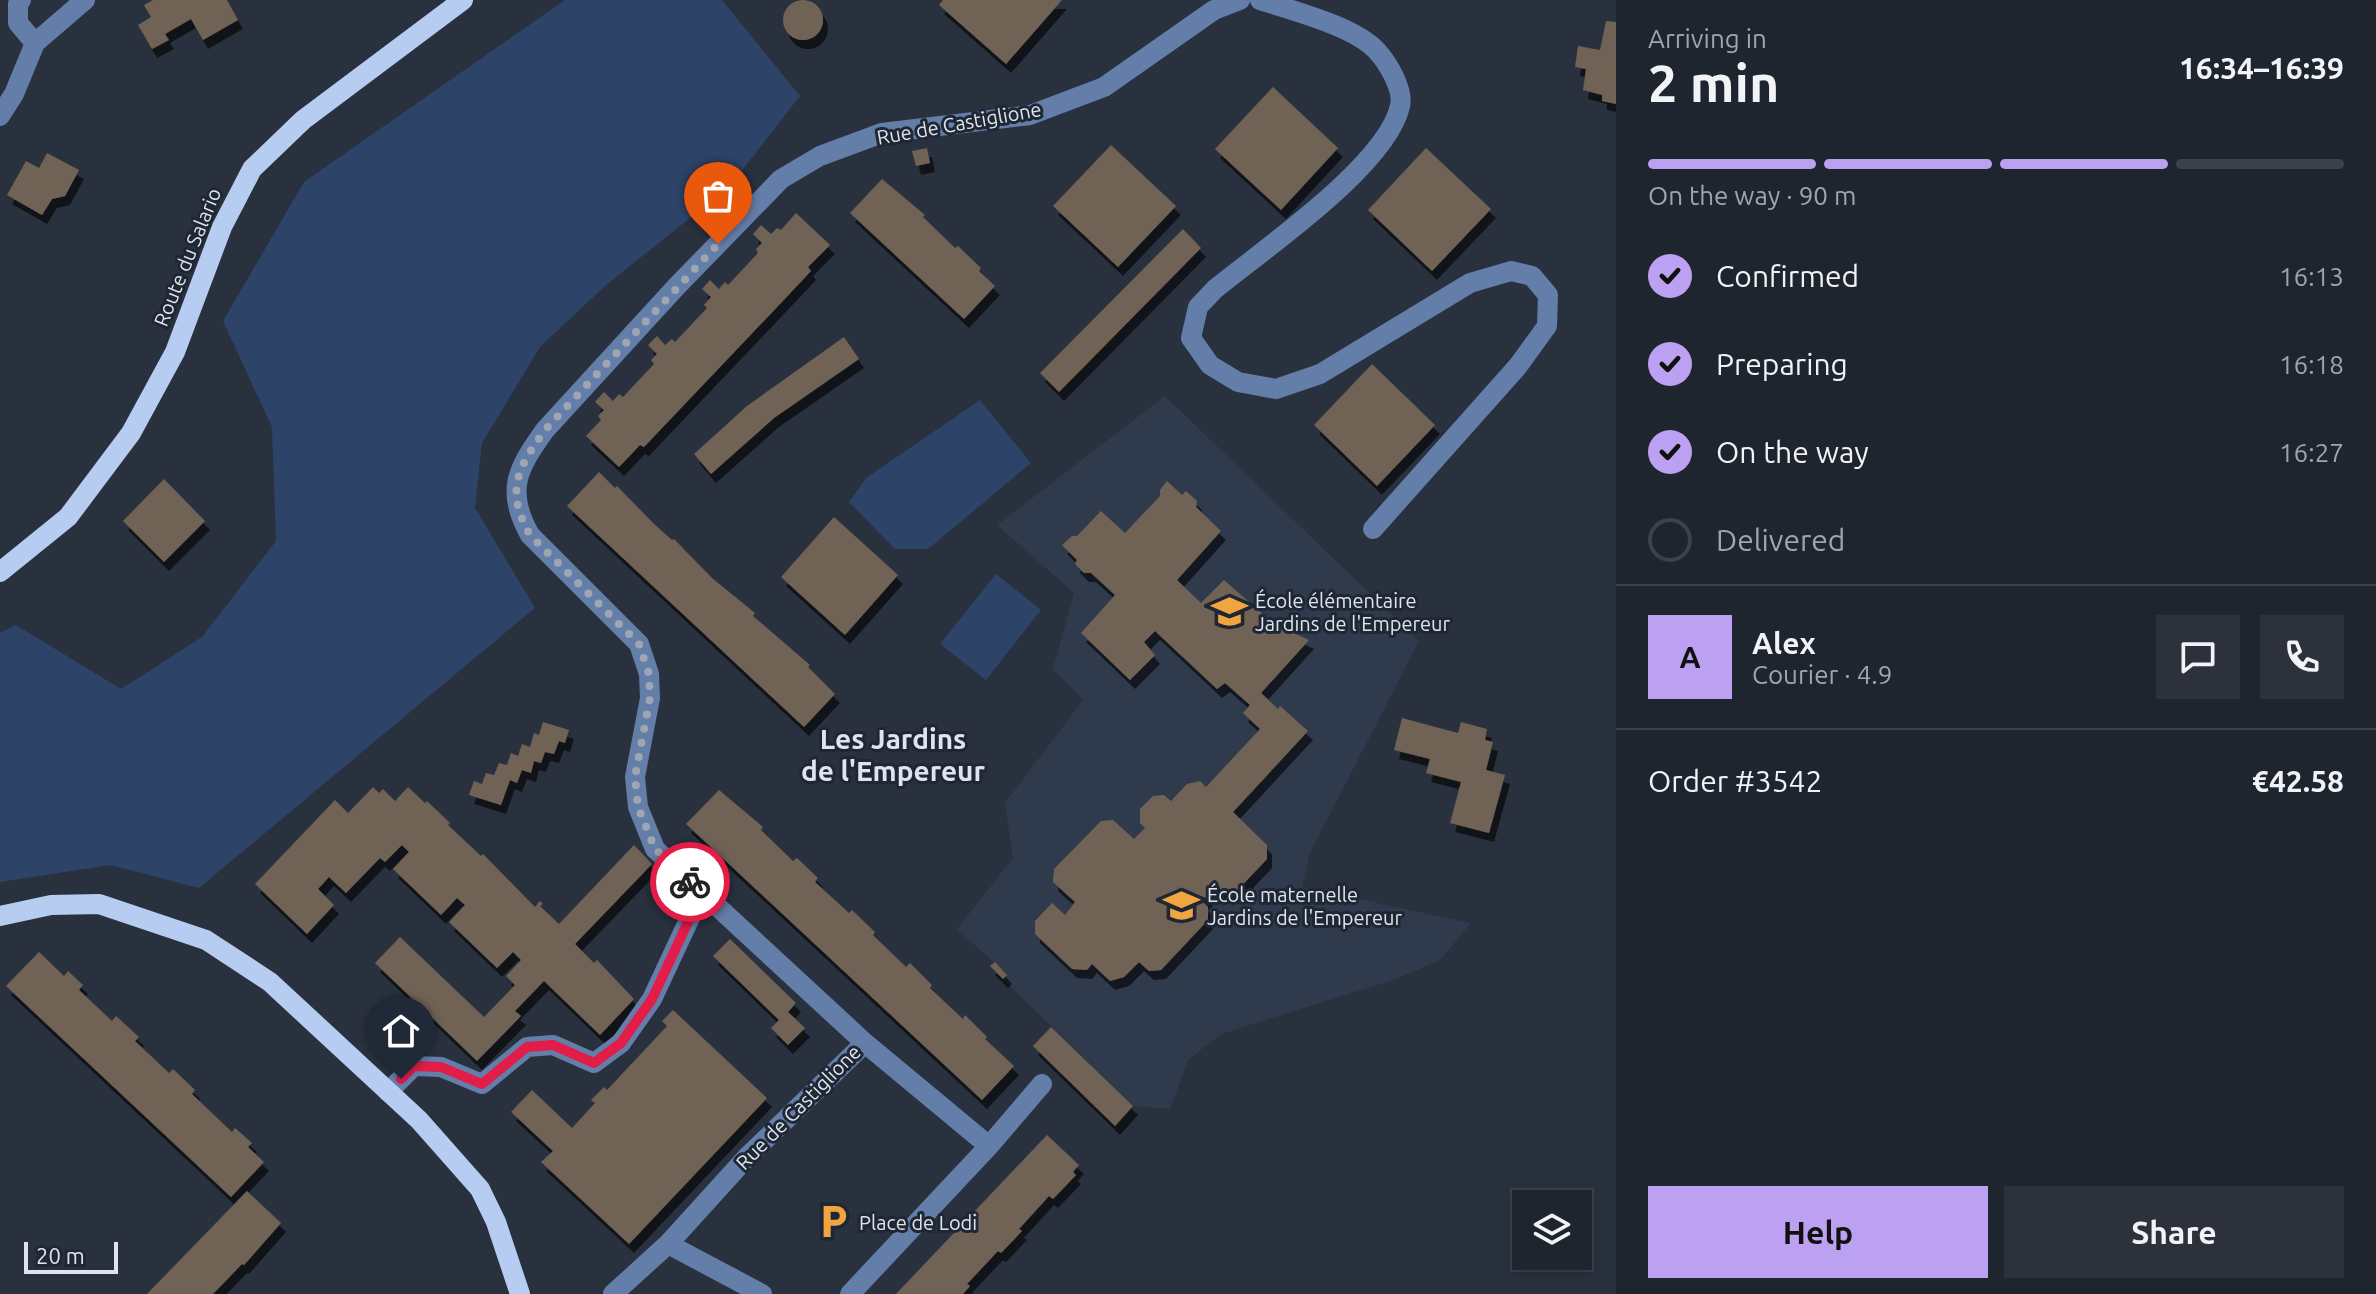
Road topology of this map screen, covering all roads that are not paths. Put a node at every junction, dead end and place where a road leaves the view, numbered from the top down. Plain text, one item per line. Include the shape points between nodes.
1 (21, 0) edge
2 (85, 0) edge
3 (463, 0) edge
4 (1240, 0) edge
5 (1260, 0) edge
6 (35, 43) junction
7 (0, 116) edge
8 (1373, 529) dead end
9 (0, 572) edge
10 (702, 892) junction
11 (0, 916) edge
12 (865, 1043) junction
13 (1042, 1084) dead end
14 (388, 1092) junction
15 (989, 1146) junction
16 (668, 1244) junction
17 (520, 1294) edge
18 (613, 1294) edge
19 (762, 1294) edge
20 (850, 1294) edge

1 - 6 street via 18,23
2 - 6 street
3 - 9 main road, Route du Salario via 303,120 252,169 222,227 175,352 131,433 68,517
4 - 10 street, Rue de Castiglione via 1214,10 1104,87 1030,115 882,133 820,156 781,179 676,287 527,455 516,483 518,514 530,535 639,644 650,698 635,777 638,807 655,849
5 - 8 street via 1335,24 1377,50 1394,76 1402,103 1392,128 1359,172 1198,307 1191,338 1210,365 1238,382 1276,389 1320,374 1470,283 1511,271 1532,276 1548,295 1547,326 1518,366
6 - 7 street
10 - 12 street, Rue de Castiglione
10 - 14 street via 652,999 621,1043 594,1063 553,1045 527,1047 482,1084 441,1067 414,1066
11 - 14 main road via 51,905 99,904 206,940 270,982
12 - 15 street
12 - 16 street, Rue de Castiglione via 747,1157
13 - 15 street
14 - 17 main road via 480,1189
15 - 20 street
16 - 18 street, Rue de Castiglione
16 - 19 street

